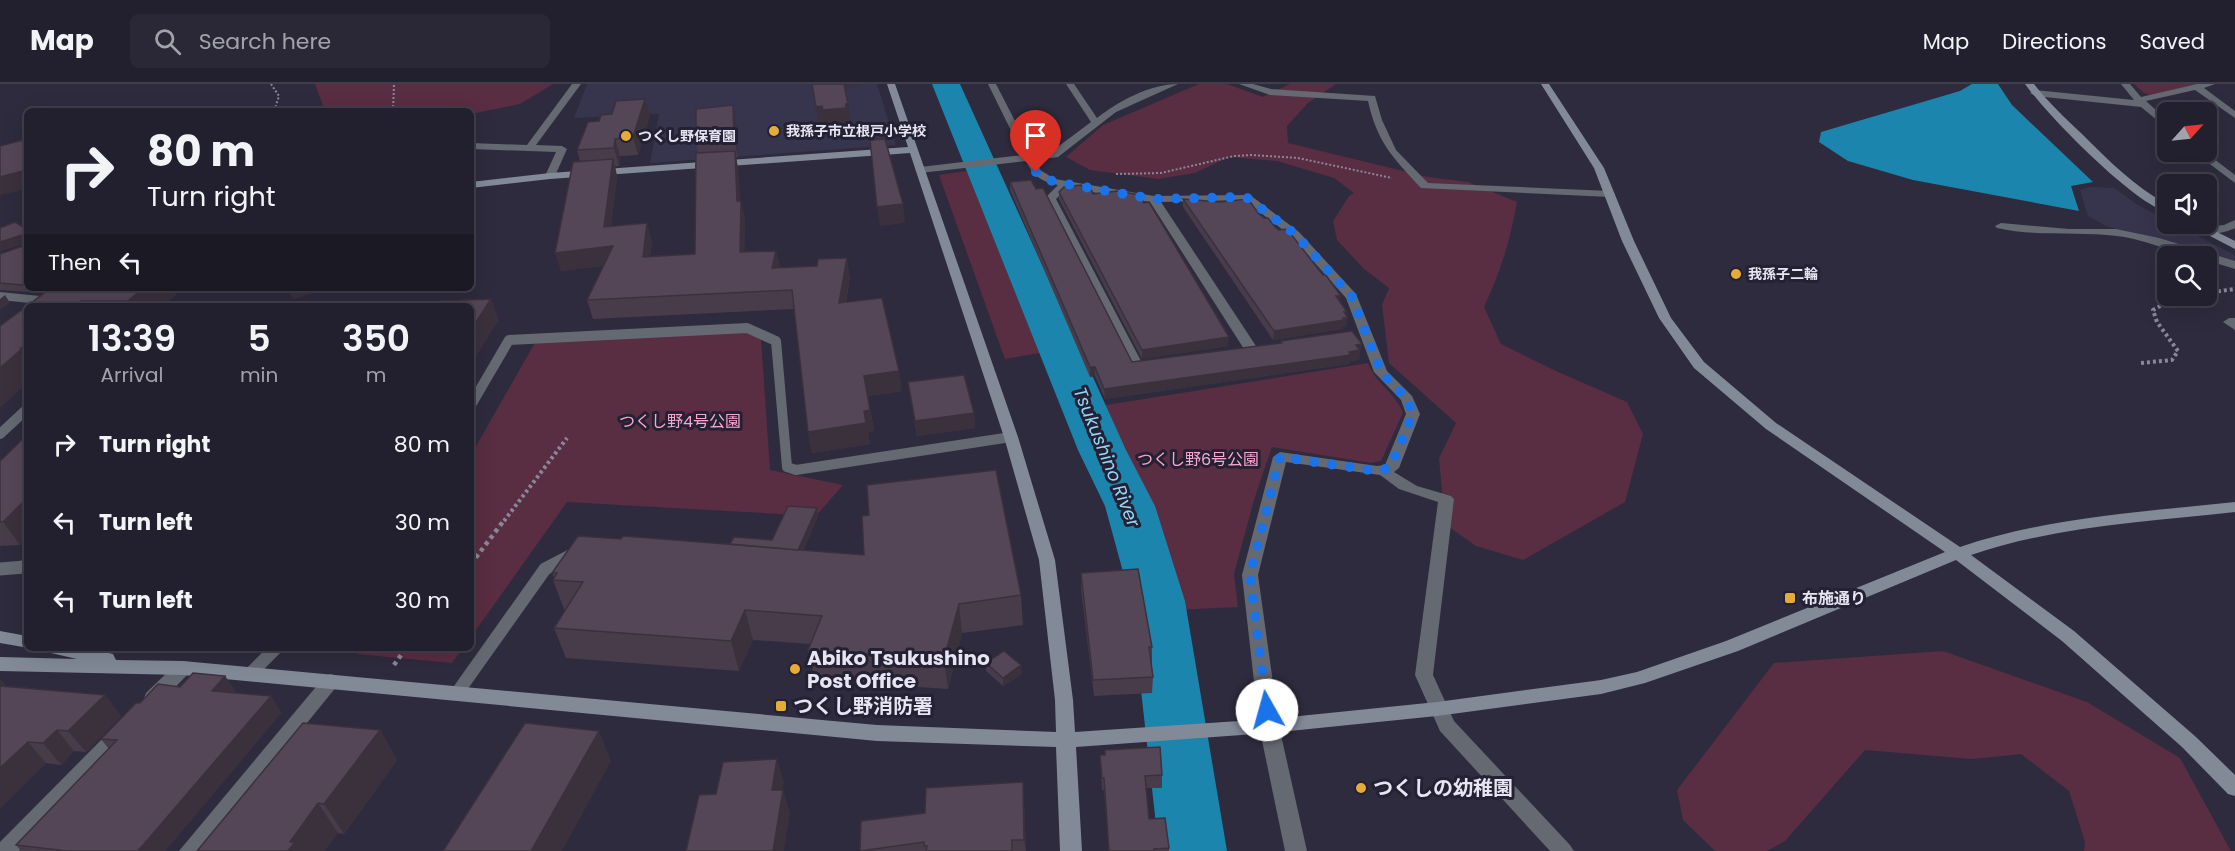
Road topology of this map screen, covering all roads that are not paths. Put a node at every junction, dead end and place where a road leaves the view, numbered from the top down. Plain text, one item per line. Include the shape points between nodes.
1 (577, 84) edge
2 (891, 84) edge
3 (992, 84) edge
4 (1070, 84) edge
5 (1174, 84) edge
6 (1243, 84) edge
7 (1545, 84) edge
8 (2125, 84) edge
9 (2211, 84) edge
10 (2198, 87) junction
11 (2032, 88) edge
12 (2141, 102) junction
13 (2235, 115) edge
14 (2157, 116) edge
15 (1095, 122) junction
16 (474, 146) edge
17 (530, 147) junction
18 (913, 150) junction
19 (1030, 157) junction
20 (2212, 162) edge
21 (921, 170) junction
22 (550, 176) junction
23 (2235, 180) edge
24 (1066, 184) junction
25 (474, 185) edge
26 (1610, 194) junction
27 (1154, 199) junction
28 (2157, 203) edge
29 (2235, 223) edge
30 (2001, 226) dead end
31 (2217, 229) edge
32 (2212, 234) edge
33 (2235, 246) edge
34 (2235, 265) edge
35 (0, 296) edge
36 (26, 303) edge
37 (1251, 349) edge
38 (1160, 362) edge
39 (474, 400) edge
40 (24, 413) edge
41 (0, 434) edge
42 (1011, 437) junction
43 (1383, 470) junction
44 (2235, 507) edge
45 (579, 552) edge
46 (1957, 553) junction
47 (24, 567) edge
48 (0, 569) edge
49 (0, 637) edge
50 (24, 641) edge
51 (70, 651) edge
52 (273, 651) edge
53 (0, 664) edge
54 (132, 665) junction
55 (183, 668) junction
56 (250, 674) junction
57 (331, 681) junction
58 (457, 693) junction
59 (1437, 709) junction
60 (1269, 726) junction
61 (1066, 740) junction
62 (2235, 788) edge
63 (5, 851) edge
64 (190, 851) edge
65 (1071, 851) edge
66 (1296, 851) edge
67 (1563, 851) edge

1 - 17 street
2 - 18 street
3 - 19 street
4 - 15 street
5 - 15 street via 1131,100
6 - 26 street via 1270,92 1372,98 1377,120 1392,151 1425,186
7 - 26 street via 1599,168
8 - 12 street
9 - 10 street
10 - 12 street
10 - 13 street
11 - 12 street
11 - 28 street via 2132,188
12 - 14 street
15 - 19 street via 1054,155
16 - 17 street
17 - 22 street via 562,150
18 - 21 street
18 - 22 street
19 - 21 street
19 - 24 street via 1036,172
20 - 23 street
21 - 42 street
22 - 25 street
24 - 27 street
24 - 38 street via 1050,198 1137,366
26 - 46 street via 1665,318 1699,365 1771,426
27 - 37 street
27 - 43 street via 1246,197 1295,234 1352,297 1360,333 1381,372 1407,399 1413,414 1390,468
29 - 31 street
30 - 34 street via 2116,232
32 - 33 street
35 - 36 street
39 - 42 lane via 509,340 747,328 776,340 787,466 796,470
40 - 41 lane
42 - 61 street via 1047,560
43 - 59 street via 1393,482 1446,500 1424,675
43 - 60 street via 1280,457 1250,575
44 - 46 street via 2080,524 2007,538
45 - 58 lane via 545,569
46 - 59 street via 1731,646 1639,678 1550,695
46 - 62 street via 2100,663
47 - 48 lane
49 - 50 street
51 - 54 street
52 - 56 lane
53 - 54 street
54 - 55 street
55 - 56 street
55 - 63 street
56 - 57 street
57 - 58 street
57 - 64 street
58 - 61 street via 877,733
59 - 60 street
59 - 67 street via 1447,726
60 - 61 street
60 - 66 street
61 - 65 street

